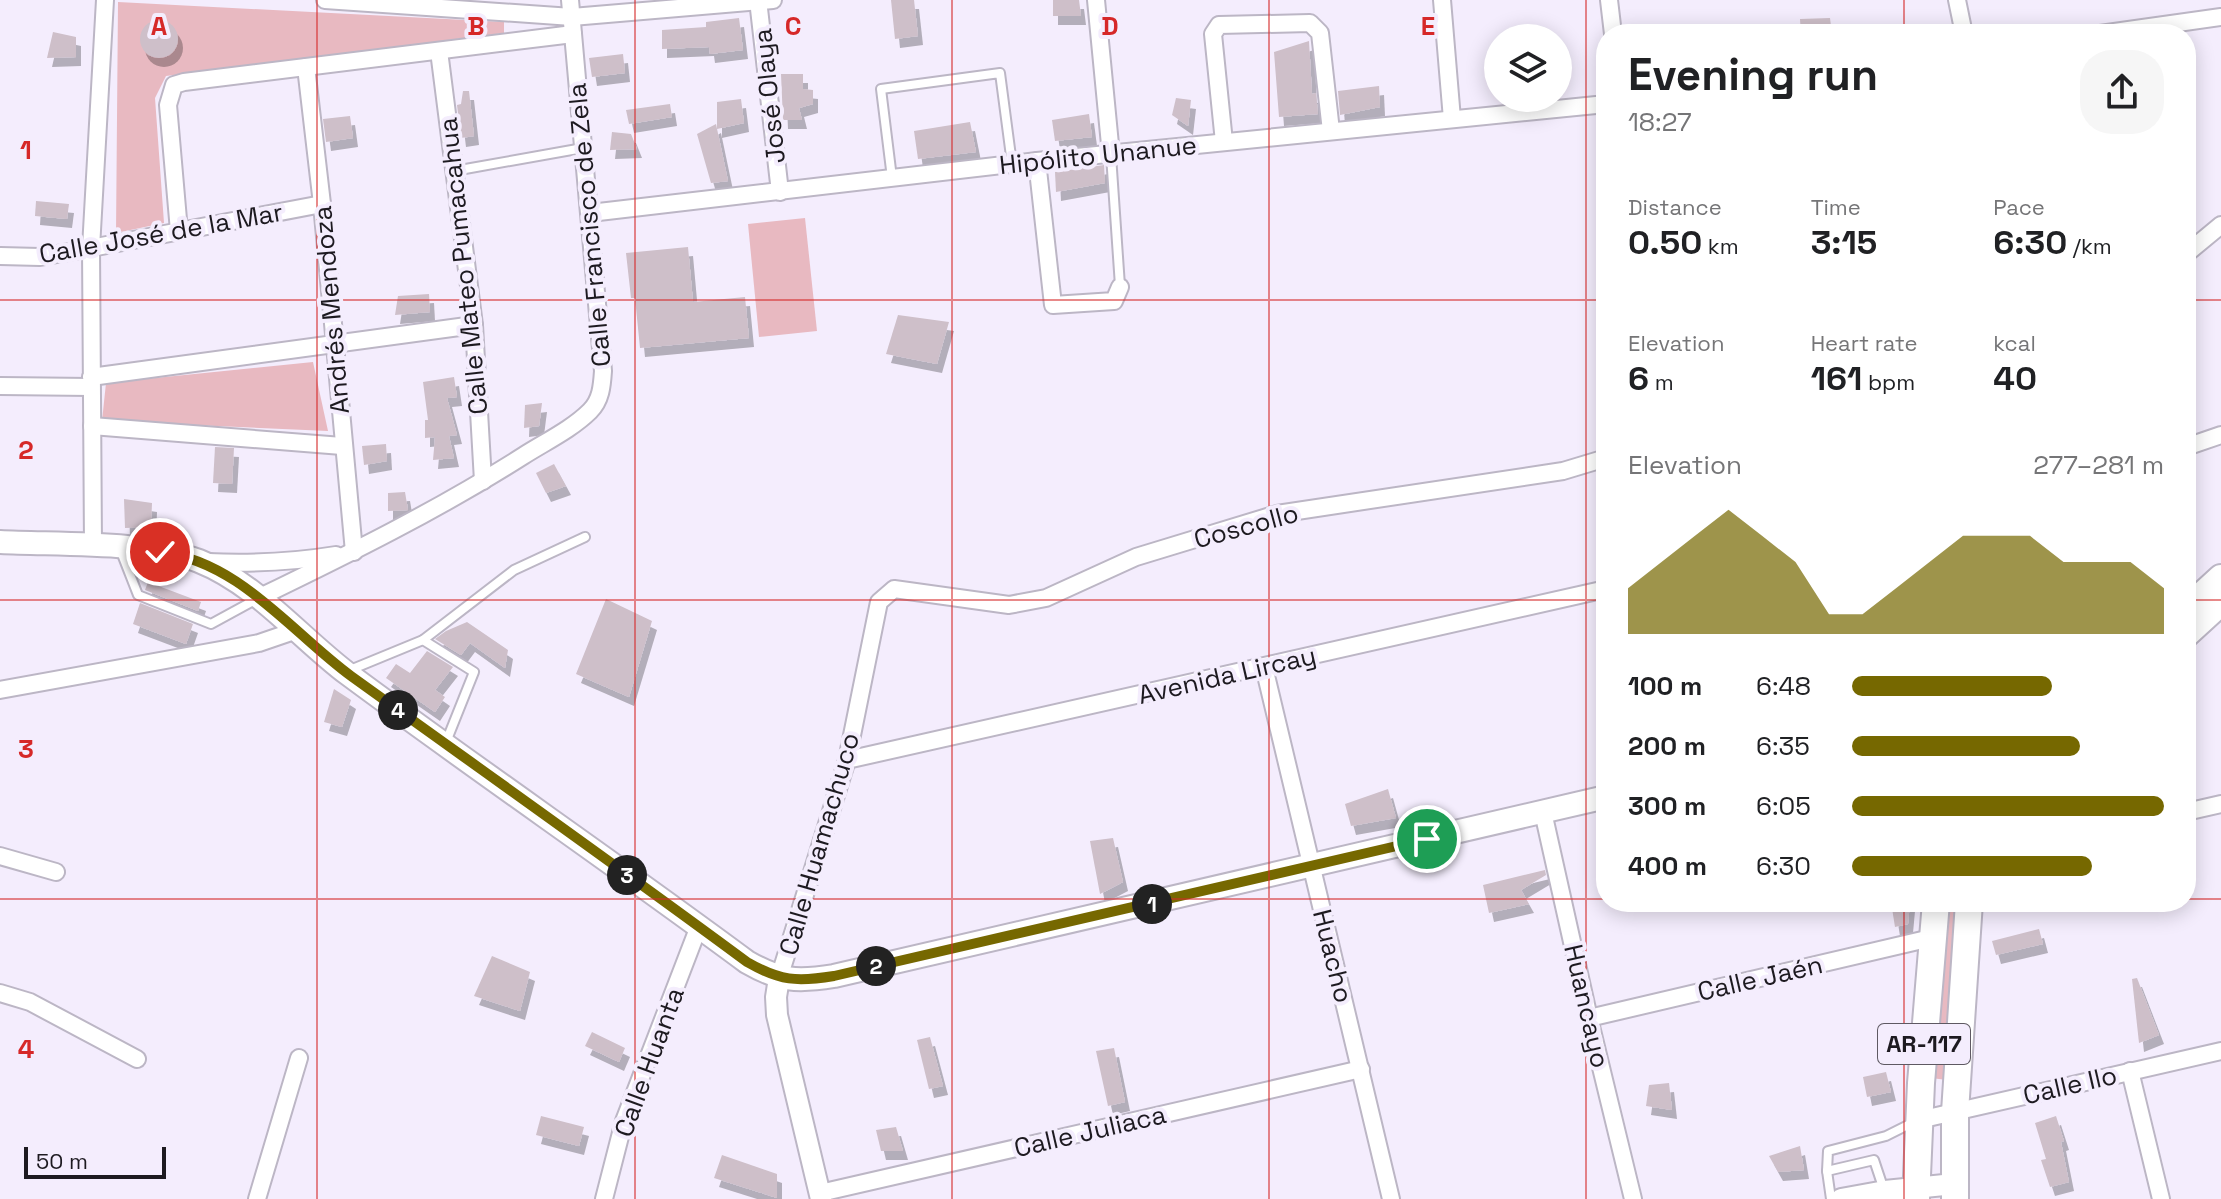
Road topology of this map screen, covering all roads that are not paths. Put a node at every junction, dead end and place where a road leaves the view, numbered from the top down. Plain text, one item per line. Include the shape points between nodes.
1 (105, 0) edge
2 (325, 0) edge
3 (763, 0) edge
4 (1096, 0) edge
5 (1442, 0) edge
6 (1609, 0) edge
7 (1957, 0) edge
8 (380, 2) edge
9 (571, 17) edge
10 (2221, 17) edge
11 (1612, 24) edge
12 (1962, 24) edge
13 (2171, 24) edge
14 (439, 51) junction
15 (306, 67) junction
16 (1596, 105) edge
17 (1452, 119) junction
18 (1331, 131) junction
19 (1224, 142) junction
20 (584, 148) junction
21 (1111, 155) junction
22 (1037, 161) junction
23 (1012, 164) junction
24 (454, 171) junction
25 (892, 178) junction
26 (780, 192) junction
27 (322, 204) junction
28 (590, 213) junction
29 (2221, 225) edge
30 (179, 231) junction
31 (2196, 246) edge
32 (91, 248) junction
33 (0, 256) edge
34 (1120, 287) joint
35 (474, 325) junction
36 (335, 344) junction
37 (91, 382) junction
38 (0, 386) edge
39 (92, 426) junction
40 (2221, 435) edge
41 (2196, 444) edge
42 (342, 446) junction
43 (1596, 461) edge
44 (483, 481) junction
45 (585, 537) dead end
46 (0, 542) edge
47 (93, 546) junction
48 (120, 548) junction
49 (354, 552) junction
50 (201, 562) junction
51 (2221, 578) edge
52 (894, 589) joint
53 (1596, 591) edge
54 (258, 598) junction
55 (2196, 601) edge
56 (2221, 602) edge
57 (2196, 625) edge
58 (297, 630) junction
59 (423, 640) junction
60 (1264, 667) junction
61 (346, 672) junction
62 (0, 692) edge
63 (445, 744) junction
64 (847, 760) junction
65 (1596, 799) edge
66 (2221, 804) edge
67 (2196, 810) edge
68 (1543, 812) junction
69 (0, 856) edge
70 (1311, 867) junction
71 (56, 872) dead end
72 (1935, 912) edge
73 (1968, 912) edge
74 (699, 926) junction
75 (1931, 938) junction
76 (779, 978) junction
77 (0, 993) edge
78 (1589, 1018) junction
79 (2221, 1051) edge
80 (299, 1058) dead end
81 (137, 1059) dead end
82 (1361, 1069) junction
83 (2130, 1071) junction
84 (1955, 1112) junction
85 (1919, 1120) junction
86 (1827, 1171) junction
87 (1885, 1191) junction
88 (1955, 1192) edge
89 (1916, 1193) edge
90 (820, 1196) edge
91 (257, 1199) edge
92 (604, 1199) edge
93 (1391, 1199) edge
94 (1633, 1199) edge
95 (1831, 1199) edge
96 (1841, 1199) edge
97 (2161, 1199) edge

1 - 32 street
2 - 8 street
3 - 9 street
3 - 26 street, José Olaya
4 - 21 street
5 - 17 street
6 - 11 street
7 - 12 street
8 - 9 street
9 - 14 street
9 - 20 street, Calle Francisco de Zela
10 - 13 street
14 - 15 street
14 - 24 street, Calle Mateo Pumacahua
15 - 27 street, Andrés Mendoza
15 - 30 street via 174,85 168,105
16 - 17 street, Hipólito Unanue
17 - 18 street, Hipólito Unanue
18 - 19 street, Hipólito Unanue
18 - 19 street via 1320,33 1310,23 1219,25 1213,34
19 - 21 street, Hipólito Unanue
20 - 24 lane
20 - 28 street, Calle Francisco de Zela
21 - 22 street, Hipólito Unanue
21 - 34 lane
22 - 23 street, Hipólito Unanue
22 - 34 street via 1053,305 1114,301
23 - 25 street, Hipólito Unanue
23 - 25 lane via 1000,73 881,89
24 - 35 street, Calle Mateo Pumacahua
25 - 26 street, Hipólito Unanue
26 - 28 street, Hipólito Unanue
27 - 30 street, Calle José de la Mar
27 - 36 street, Andrés Mendoza
28 - 44 street, Calle Francisco de Zela via 603,371 597,401 579,420
29 - 31 street
30 - 32 street, Calle José de la Mar
32 - 33 street, Calle José de la Mar via 40,257
32 - 37 street
35 - 36 street
35 - 44 street, Calle Mateo Pumacahua
36 - 37 street
36 - 42 street, Andrés Mendoza
37 - 38 street
37 - 39 street
39 - 42 street
39 - 47 street
40 - 41 street
42 - 49 street, Andrés Mendoza
43 - 52 street, Coscollo via 1563,471 1277,514 1136,557 1046,598 1009,605
44 - 49 street, Calle Francisco de Zela
45 - 59 lane via 514,570
46 - 47 main road
47 - 48 main road
48 - 50 main road via 175,553
48 - 54 lane via 138,595 211,624
49 - 50 street, Calle Francisco de Zela via 300,561
49 - 54 street, Calle Francisco de Zela
50 - 54 main road
51 - 55 main road
52 - 64 street, Calle Huamachuco via 879,602
53 - 60 street, Avenida Lircay
54 - 58 main road
56 - 57 main road
58 - 61 main road
58 - 62 street via 259,643
59 - 61 lane
59 - 63 lane via 474,672
60 - 64 street, Avenida Lircay
60 - 70 street, Huacho
61 - 63 main road
63 - 74 main road
64 - 76 street, Calle Huamachuco
65 - 68 main road
66 - 67 street
68 - 70 main road
68 - 78 street, Huancayo
69 - 71 street
70 - 76 main road via 834,976
70 - 82 street, Huacho
72 - 75 main road, AR-117
73 - 84 main road, AR-117
74 - 76 main road via 747,962
74 - 92 street, Calle Huanta via 624,1121
75 - 78 street, Calle Jaén
75 - 85 main road, AR-117
76 - 90 street, Calle Huamachuco via 777,1015
77 - 81 street via 30,1002
78 - 94 street, Huancayo
79 - 83 street, Calle Ilo
80 - 91 street
82 - 90 street, Calle Juliaca
82 - 93 street, Huacho
83 - 84 street, Calle Ilo
83 - 97 street
84 - 85 street, Calle Ilo
84 - 88 main road, AR-117
85 - 86 lane via 1886,1136 1828,1151
85 - 89 main road, AR-117
86 - 87 lane via 1874,1160
86 - 95 lane
87 - 89 street
87 - 96 street
88 - 89 street

